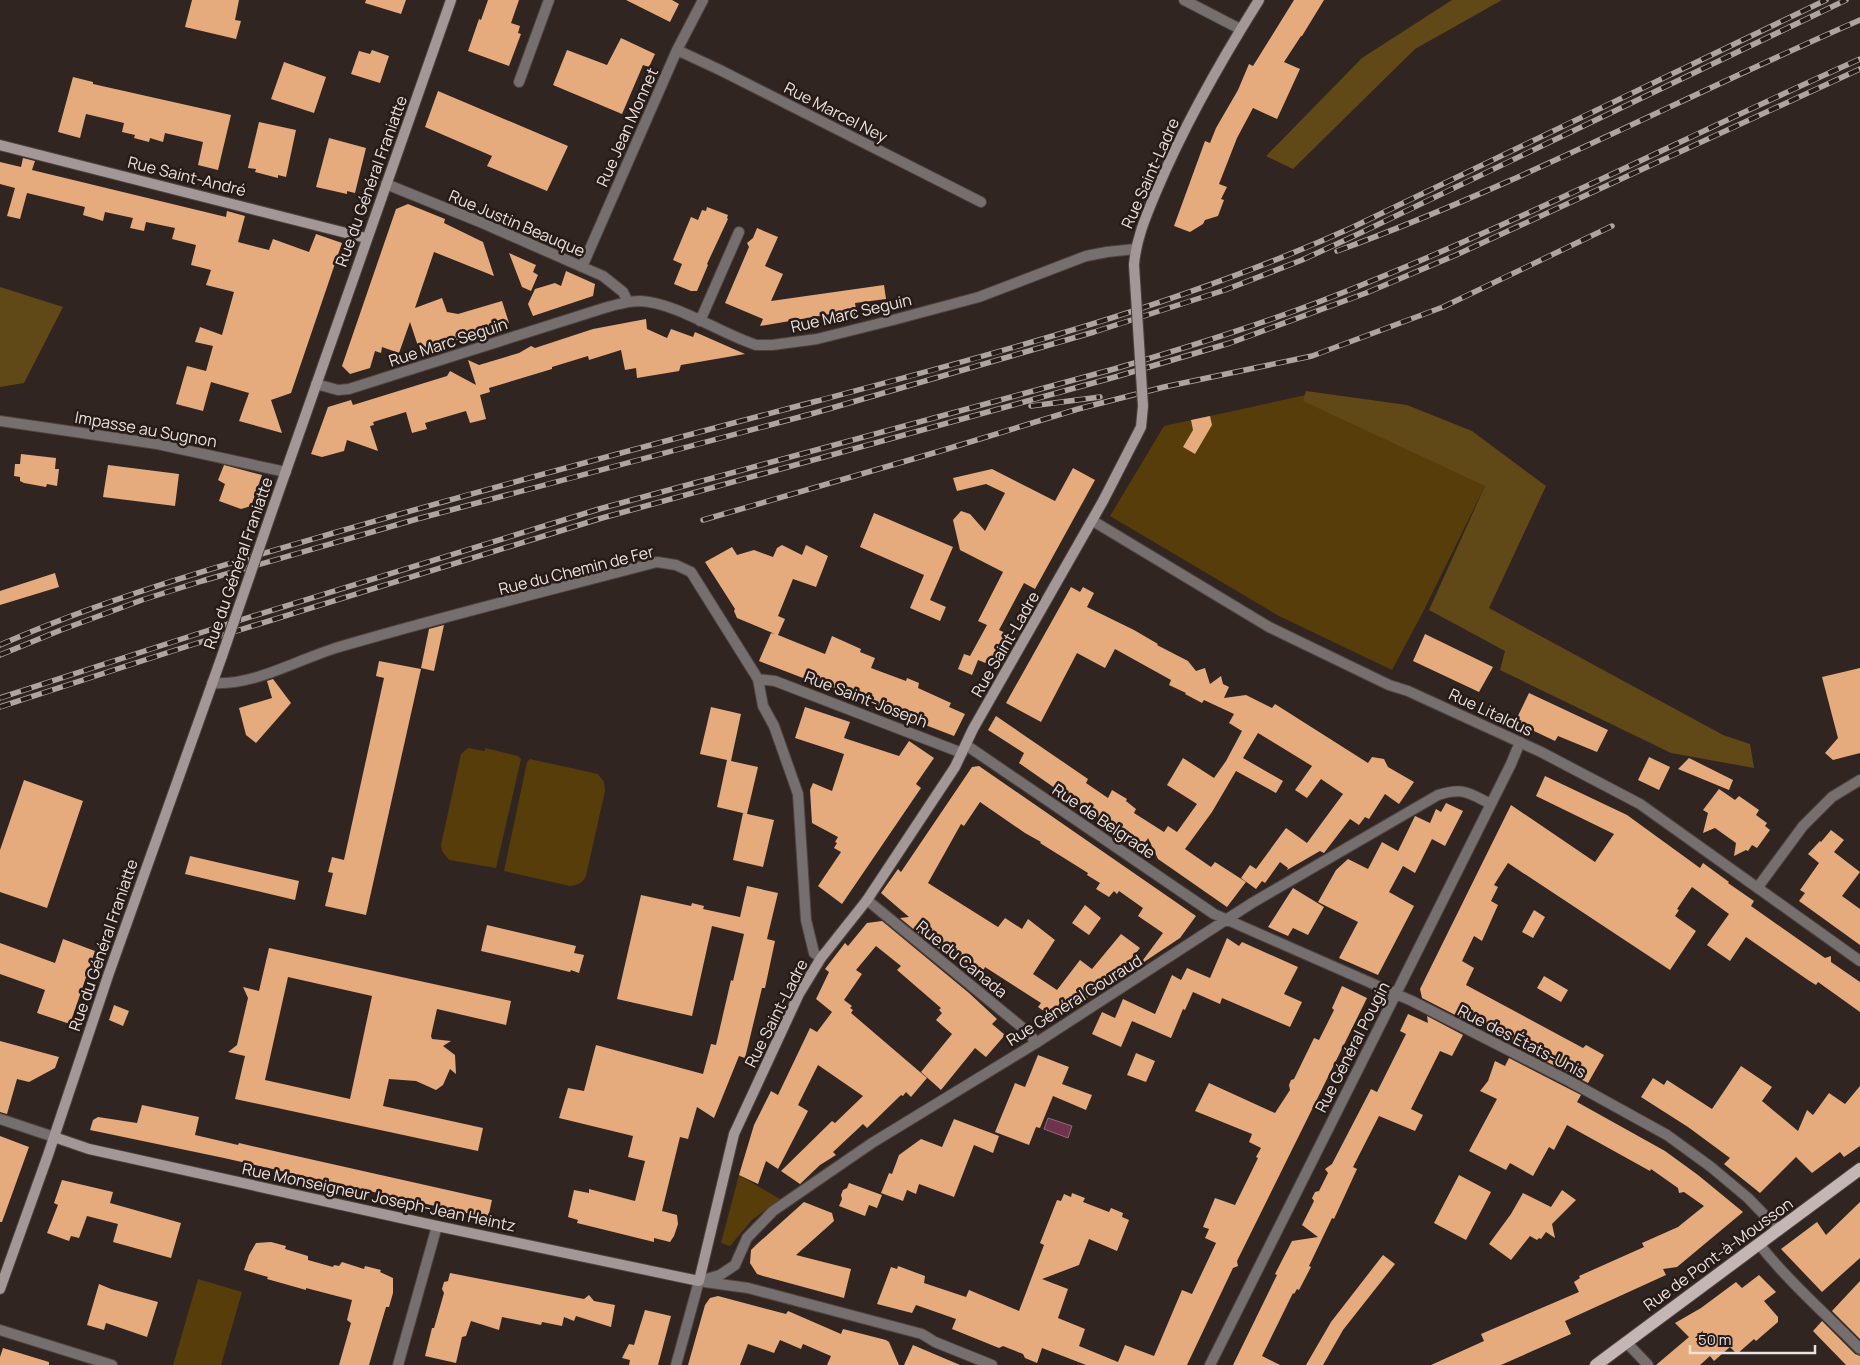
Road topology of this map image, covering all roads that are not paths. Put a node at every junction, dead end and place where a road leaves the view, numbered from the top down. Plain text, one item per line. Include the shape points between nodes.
1 (451, 0) edge
2 (549, 0) edge
3 (703, 0) edge
4 (1184, 0) edge
5 (1259, 0) edge
6 (1240, 29) junction
7 (677, 50) junction
8 (519, 82) dead end
9 (0, 145) edge
10 (386, 184) junction
11 (981, 202) dead end
12 (739, 232) dead end
13 (366, 238) junction
14 (1135, 249) junction
15 (582, 268) junction
16 (628, 302) junction
17 (700, 321) junction
18 (316, 384) junction
19 (0, 421) edge
20 (286, 472) junction
21 (1093, 521) junction
22 (758, 679) junction
23 (212, 683) junction
24 (1520, 742) junction
25 (964, 749) junction
26 (1860, 780) edge
27 (1491, 804) junction
28 (1758, 887) junction
29 (867, 900) junction
30 (1226, 920) junction
31 (821, 958) junction
32 (1860, 961) edge
33 (1396, 994) junction
34 (1036, 1043) junction
35 (0, 1119) edge
36 (54, 1137) junction
37 (1860, 1169) edge
38 (437, 1226) junction
39 (1779, 1230) junction
40 (1759, 1244) junction
41 (699, 1281) junction
42 (0, 1289) edge
43 (0, 1330) edge
44 (1626, 1342) junction
45 (1860, 1349) edge
46 (112, 1365) edge
47 (398, 1365) edge
48 (676, 1365) edge
49 (992, 1365) edge
50 (1210, 1365) edge
51 (1596, 1365) edge
52 (1648, 1365) edge

1 - 10 street, Rue du Général Franiatte
2 - 8 street
3 - 7 street, Rue Jean Monnet
4 - 6 street
5 - 6 street, Rue Saint-Ladre
6 - 14 street, Rue Saint-Ladre via 1171,157
7 - 11 street, Rue Marcel Ney
7 - 15 street, Rue Jean Monnet
9 - 13 street, Rue Saint-André
10 - 13 street, Rue du Général Franiatte
10 - 15 street, Rue Justin Beauque
12 - 17 street
13 - 18 street, Rue du Général Franiatte
14 - 17 street, Rue Marc Seguin via 1086,256 979,297 817,339 756,344
14 - 21 street, Rue Saint-Ladre, bridge via 1142,420
15 - 16 street, Rue Justin Beauque via 617,286
16 - 17 street, Rue Marc Seguin via 660,304
16 - 18 street, Rue Marc Seguin via 349,389 338,390
18 - 20 street, Rue du Général Franiatte
19 - 20 street, Impasse au Sugnon via 157,444
20 - 23 street, Rue du Général Franiatte, bridge
21 - 24 street, Rue Litaldus via 1269,627 1389,685
21 - 25 street, Rue Saint-Ladre
22 - 23 street, Rue du Chemin de Fer via 691,572 657,562 338,647 231,684
22 - 25 street, Rue Saint-Joseph via 775,681
22 - 31 street, Rue du Chemin de Fer via 763,706 774,726 798,794 806,920 814,953
23 - 36 street, Rue du Général Franiatte
24 - 27 street, Rue Général Pougin
24 - 28 street, Rue Litaldus via 1640,804
25 - 29 street, Rue Saint-Ladre
25 - 30 street, Rue de Belgrade
26 - 28 street via 1832,797 1804,826
27 - 30 street, Rue Général Gouraud via 1466,791 1453,790 1438,795
27 - 33 street, Rue Général Pougin
28 - 32 street, Rue Litaldus
29 - 31 street, Rue Saint-Ladre
29 - 34 street, Rue du Canada via 1029,1033
30 - 33 street, Rue des États-Unis
30 - 34 street, Rue Général Gouraud
31 - 41 street, Rue Saint-Ladre via 799,994 734,1134
33 - 39 street, Rue des États-Unis via 1571,1082 1667,1135 1748,1198
33 - 50 street, Rue Général Pougin
34 - 41 street, Rue Général Gouraud via 872,1143 773,1211 747,1238 735,1266 720,1275
35 - 36 street
36 - 38 street, Rue Monseigneur Joseph-Jean Heintz via 82,1147
36 - 42 street, Rue du Général Franiatte
37 - 39 main road, Rue de Pont-à-Mousson
38 - 41 street, Rue Monseigneur Joseph-Jean Heintz
38 - 47 street
39 - 40 main road, Rue de Pont-à-Mousson
40 - 44 main road, Rue de Pont-à-Mousson
40 - 45 street via 1779,1270
41 - 48 street
41 - 49 street via 748,1288 922,1334
43 - 46 street
44 - 51 main road, Rue de Pont-à-Mousson
44 - 52 street

